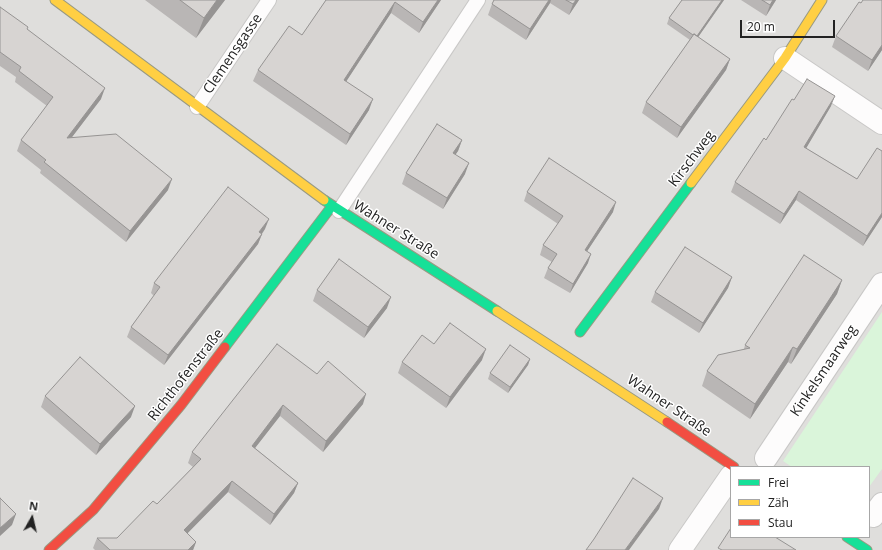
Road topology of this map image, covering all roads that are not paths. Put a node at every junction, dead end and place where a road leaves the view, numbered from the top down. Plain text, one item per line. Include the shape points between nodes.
1 (54, 0) edge
2 (269, 0) edge
3 (478, 0) edge
4 (822, 0) edge
5 (785, 58) junction
6 (196, 107) junction
7 (882, 123) edge
8 (336, 209) junction
9 (882, 284) edge
10 (580, 332) dead end
11 (766, 458) dead end
12 (733, 466) edge
13 (730, 477) edge
14 (849, 538) edge
15 (49, 550) edge
16 (680, 550) edge
17 (868, 550) edge

1 - 6 street, Wahner Straße
2 - 6 lane, Clemensgasse
3 - 8 lane
4 - 5 street, Kirschweg
5 - 7 street
5 - 10 street, Kirschweg
6 - 8 street, Wahner Straße
8 - 12 street, Wahner Straße via 567,355
8 - 15 street, Richthofenstraße via 176,411 93,510
9 - 11 street, Kinkelsmaarweg
13 - 16 street
14 - 17 street

